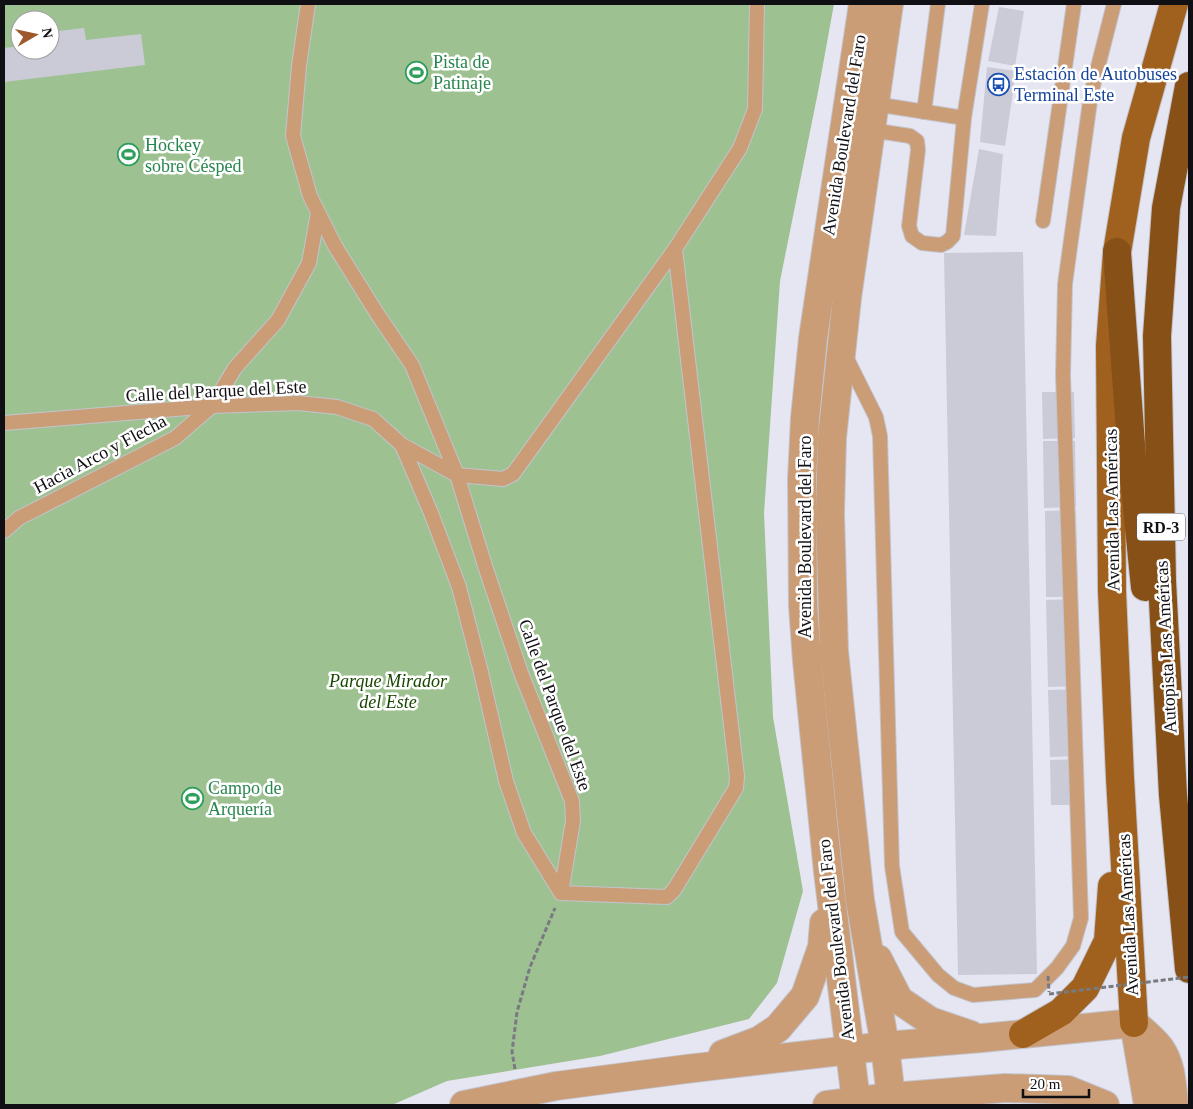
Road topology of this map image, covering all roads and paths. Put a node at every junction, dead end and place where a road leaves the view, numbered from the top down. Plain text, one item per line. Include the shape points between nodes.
1 (308, 4) edge
2 (757, 4) edge
3 (863, 4) edge
4 (889, 4) edge
5 (938, 4) edge
6 (982, 4) edge
7 (1074, 4) edge
8 (1114, 4) edge
9 (1174, 4) edge
10 (1189, 86) edge
11 (924, 112) junction
12 (873, 117) junction
13 (964, 118) junction
14 (318, 213) junction
15 (1043, 221) dead end
16 (675, 249) junction
17 (1117, 252) junction
18 (842, 348) junction
19 (212, 406) junction
20 (4, 423) edge
21 (402, 445) junction
22 (457, 475) junction
23 (4, 531) edge
24 (1171, 766) junction
25 (1120, 778) junction
26 (828, 872) junction
27 (561, 893) junction
28 (860, 900) junction
29 (1189, 969) edge
30 (1048, 976) dead end
31 (1189, 977) edge
32 (1134, 1023) junction
33 (1023, 1034) junction
34 (982, 1038) junction
35 (885, 1046) junction
36 (850, 1051) junction
37 (686, 1069) junction
38 (519, 1094) junction
39 (891, 1097) junction
40 (856, 1102) junction
41 (464, 1105) edge
42 (827, 1105) edge
43 (1105, 1105) edge
44 (1148, 1105) edge
45 (1174, 1105) edge

1 - 14 lane via 293,136
2 - 16 lane via 755,109 740,148
3 - 26 street, Avenida Boulevard del Faro via 814,338 802,480 803,606
4 - 12 street, Avenida Boulevard del Faro
5 - 11 lane
6 - 13 lane
7 - 15 lane
8 - 18 lane via 1092,94 1065,284 1063,385 1081,918 1073,946 1035,990 973,995 954,988 938,975 902,932 892,866 880,436 876,417
9 - 17 main road, Avenida Las Américas via 1136,138
10 - 24 highway, Autopista Las Américas / RD-3 via 1166,208 1157,336 1162,581
11 - 12 lane
11 - 13 lane
12 - 13 lane via 917,141 909,226 912,236 922,243 941,245 953,236
12 - 18 street, Avenida Boulevard del Faro
14 - 19 lane, Hacia Arco y Flecha via 309,263 283,312 234,368
14 - 22 lane via 335,246 412,365
16 - 22 lane via 513,474 503,478
16 - 27 lane via 736,788 674,890 666,897
17 - 24 highway via 1132,458 1160,730
17 - 25 main road, Avenida Las Américas via 1110,356 1112,591
18 - 28 street, Avenida Boulevard del Faro via 832,438 830,514 834,651
19 - 20 lane, Calle del Parque del Este
19 - 21 lane, Calle del Parque del Este via 298,403 338,407 373,419
19 - 23 lane, Hacia Arco y Flecha via 175,438 19,518
21 - 22 lane, Calle del Parque del Este
21 - 27 lane via 459,588 506,780 524,833
22 - 27 lane, Calle del Parque del Este via 521,672 572,801 573,821
24 - 29 highway, Autopista Las Américas / RD-3
25 - 32 main road, Avenida Las Américas
25 - 33 main road via 1108,941 1085,988 1061,1012
26 - 36 street, Avenida Boulevard del Faro
26 - 37 street via 822,947 805,996 778,1028 760,1040
27 - 38 path via 530,967 517,1012 512,1052
28 - 34 street via 875,954 899,1000 930,1021
28 - 35 street, Avenida Boulevard del Faro
30 - 31 path, bridge via 1049,993
32 - 33 street
32 - 44 street
32 - 45 street via 1159,1047 1167,1060
33 - 34 street
34 - 35 street
35 - 36 street
35 - 39 street, Avenida Boulevard del Faro
36 - 37 street
36 - 40 street, Avenida Boulevard del Faro
37 - 38 street
38 - 41 street
39 - 40 street
39 - 43 street via 1005,1088 1068,1090
40 - 42 street

